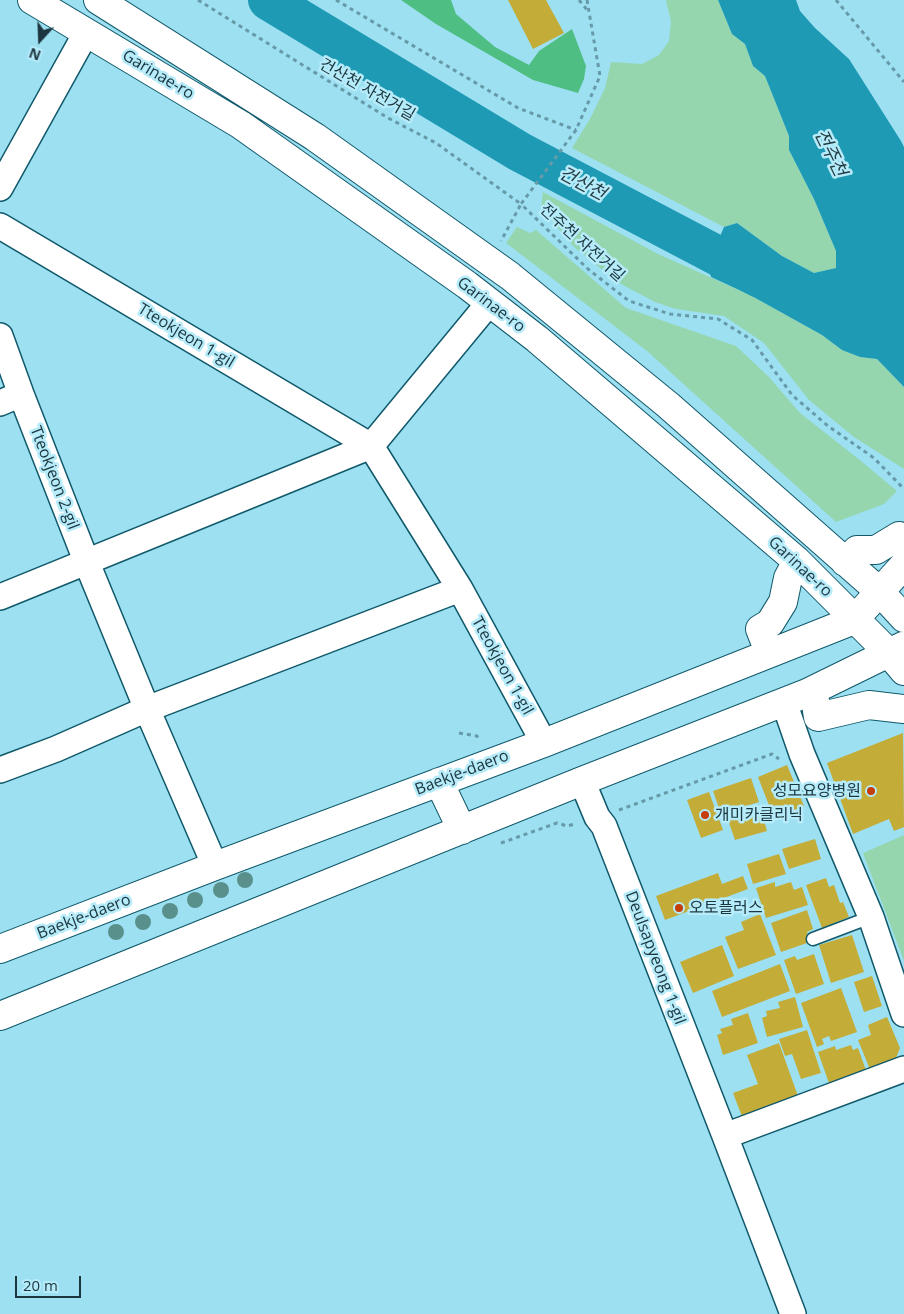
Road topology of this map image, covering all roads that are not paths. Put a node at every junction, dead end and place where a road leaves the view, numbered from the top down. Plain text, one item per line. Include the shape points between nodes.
1 (32, 0) edge
2 (98, 0) edge
3 (86, 33) junction
4 (0, 188) edge
5 (0, 226) edge
6 (489, 303) junction
7 (0, 336) edge
8 (10, 398) edge
9 (371, 446) junction
10 (904, 540) edge
11 (797, 561) junction
12 (845, 562) junction
13 (87, 563) junction
14 (904, 565) edge
15 (460, 589) junction
16 (880, 592) junction
17 (0, 597) edge
18 (904, 618) edge
19 (854, 620) junction
20 (768, 652) junction
21 (899, 656) edge
22 (796, 698) junction
23 (904, 708) edge
24 (147, 709) junction
25 (544, 743) junction
26 (0, 770) edge
27 (582, 781) junction
28 (439, 782) junction
29 (462, 830) junction
30 (215, 866) junction
31 (871, 917) junction
32 (812, 939) dead end
33 (0, 949) edge
34 (904, 1014) edge
35 (0, 1016) edge
36 (904, 1069) edge
37 (725, 1136) junction
38 (793, 1314) edge

1 - 3 street, Garinae-ro
2 - 12 street, Garinae-ro via 315,137 510,276 668,405
3 - 4 street
3 - 6 street, Garinae-ro via 241,125
5 - 9 street, Tteokjeon 1-gil
6 - 9 street
6 - 11 street, Garinae-ro via 536,339
7 - 8 street, Tteokjeon 2-gil
8 - 13 street, Tteokjeon 2-gil
9 - 13 street
9 - 15 street, Tteokjeon 1-gil
10 - 12 street via 899,536 876,550 857,550
11 - 19 street, Garinae-ro
11 - 20 street via 788,578 783,602 770,623 760,629
12 - 16 street, Garinae-ro
13 - 17 street
13 - 24 street, Tteokjeon 2-gil
14 - 16 street, Baekje-daero
15 - 24 street
15 - 25 street, Tteokjeon 1-gil
16 - 18 street, Garinae-ro
16 - 19 street, Baekje-daero
19 - 20 street, Baekje-daero
19 - 21 street, Garinae-ro
20 - 25 street, Baekje-daero
21 - 22 street
22 - 23 street via 816,704 818,717 869,705
22 - 27 street
22 - 31 street via 802,754
24 - 26 street
24 - 30 street, Tteokjeon 2-gil
25 - 28 street, Baekje-daero
27 - 29 street
27 - 37 street, Deulsapyeong 1-gil via 604,826
28 - 29 street
28 - 30 street, Baekje-daero
29 - 35 street
30 - 33 street, Baekje-daero
31 - 32 lane
31 - 34 street
36 - 37 street
37 - 38 street, Deulsapyeong 1-gil

